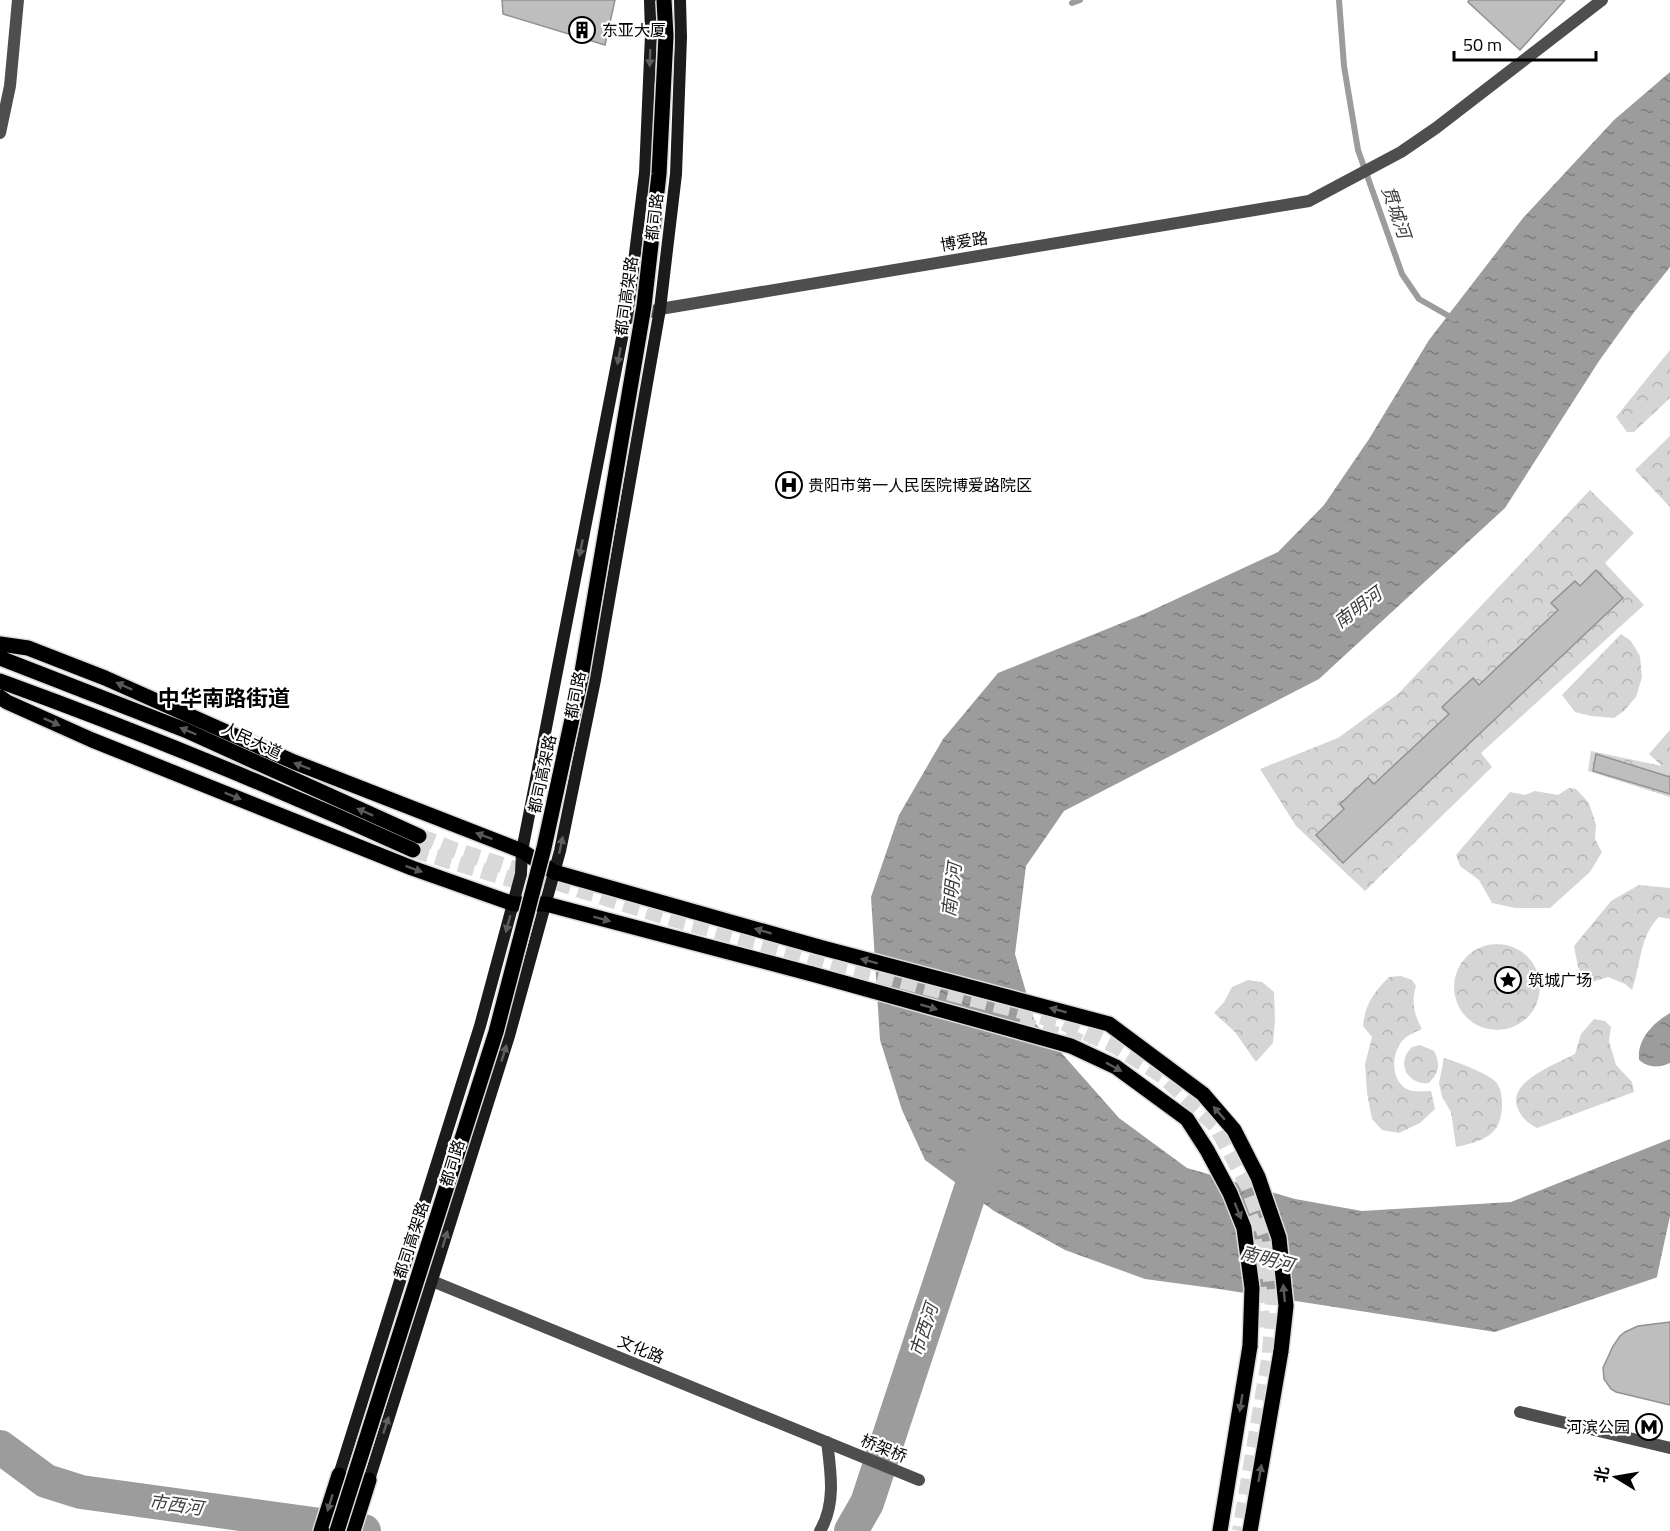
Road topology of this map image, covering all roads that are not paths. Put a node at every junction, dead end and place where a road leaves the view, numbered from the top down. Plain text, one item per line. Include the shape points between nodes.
1 (18, 0) edge
2 (650, 0) edge
3 (664, 0) edge
4 (680, 0) edge
5 (1602, 0) edge
6 (0, 133) edge
7 (660, 309) junction
8 (626, 319) junction
9 (0, 644) edge
10 (0, 657) edge
11 (0, 681) edge
12 (0, 697) edge
13 (522, 851) junction
14 (554, 872) junction
15 (514, 904) junction
16 (546, 904) junction
17 (432, 1281) junction
18 (1520, 1412) dead end
19 (832, 1444) junction
20 (1670, 1448) edge
21 (339, 1475) joint
22 (369, 1480) joint
23 (919, 1480) dead end
24 (321, 1531) edge
25 (338, 1531) edge
26 (353, 1531) edge
27 (820, 1531) edge
28 (1220, 1531) edge
29 (1250, 1531) edge

1 - 6 street via 10,86
2 -> 8 main road, 都司路 via 645,173
3 - 25 main road, 都司高架路, bridge via 666,36 659,174 644,306 580,678 544,848 496,1032
4 - 7 main road, 都司路 via 676,174
5 - 7 street, 博爱路 via 1436,128 1401,152 1309,201
7 - 8 street, 博爱路
14 -> 7 main road, 都司路 via 595,680
8 -> 13 main road, 都司路
13 -> 9 main road via 294,762 105,678 28,648
11 -> 10 main road, 人民大道 via 416,843 185,730
12 -> 15 main road via 103,745 412,868
13 - 14 main road
13 - 15 main road, 都司路
14 - 16 main road, 都司路
29 -> 14 main road, bridge via 1286,1306 1279,1238 1258,1177 1234,1130 1203,1094 1109,1024
15 - 16 main road
15 -> 21 main road, 都司路 via 480,1026
17 -> 16 main road, 都司路
16 -> 28 main road, bridge via 1071,1046 1116,1067 1187,1119 1208,1150 1245,1228 1252,1288 1250,1346
17 - 19 street, 文化路
22 -> 17 main road, 都司路
18 - 20 street
19 - 23 street, 桥架桥
19 - 27 street via 832,1484 826,1520
21 -> 24 main road
22 - 26 main road

